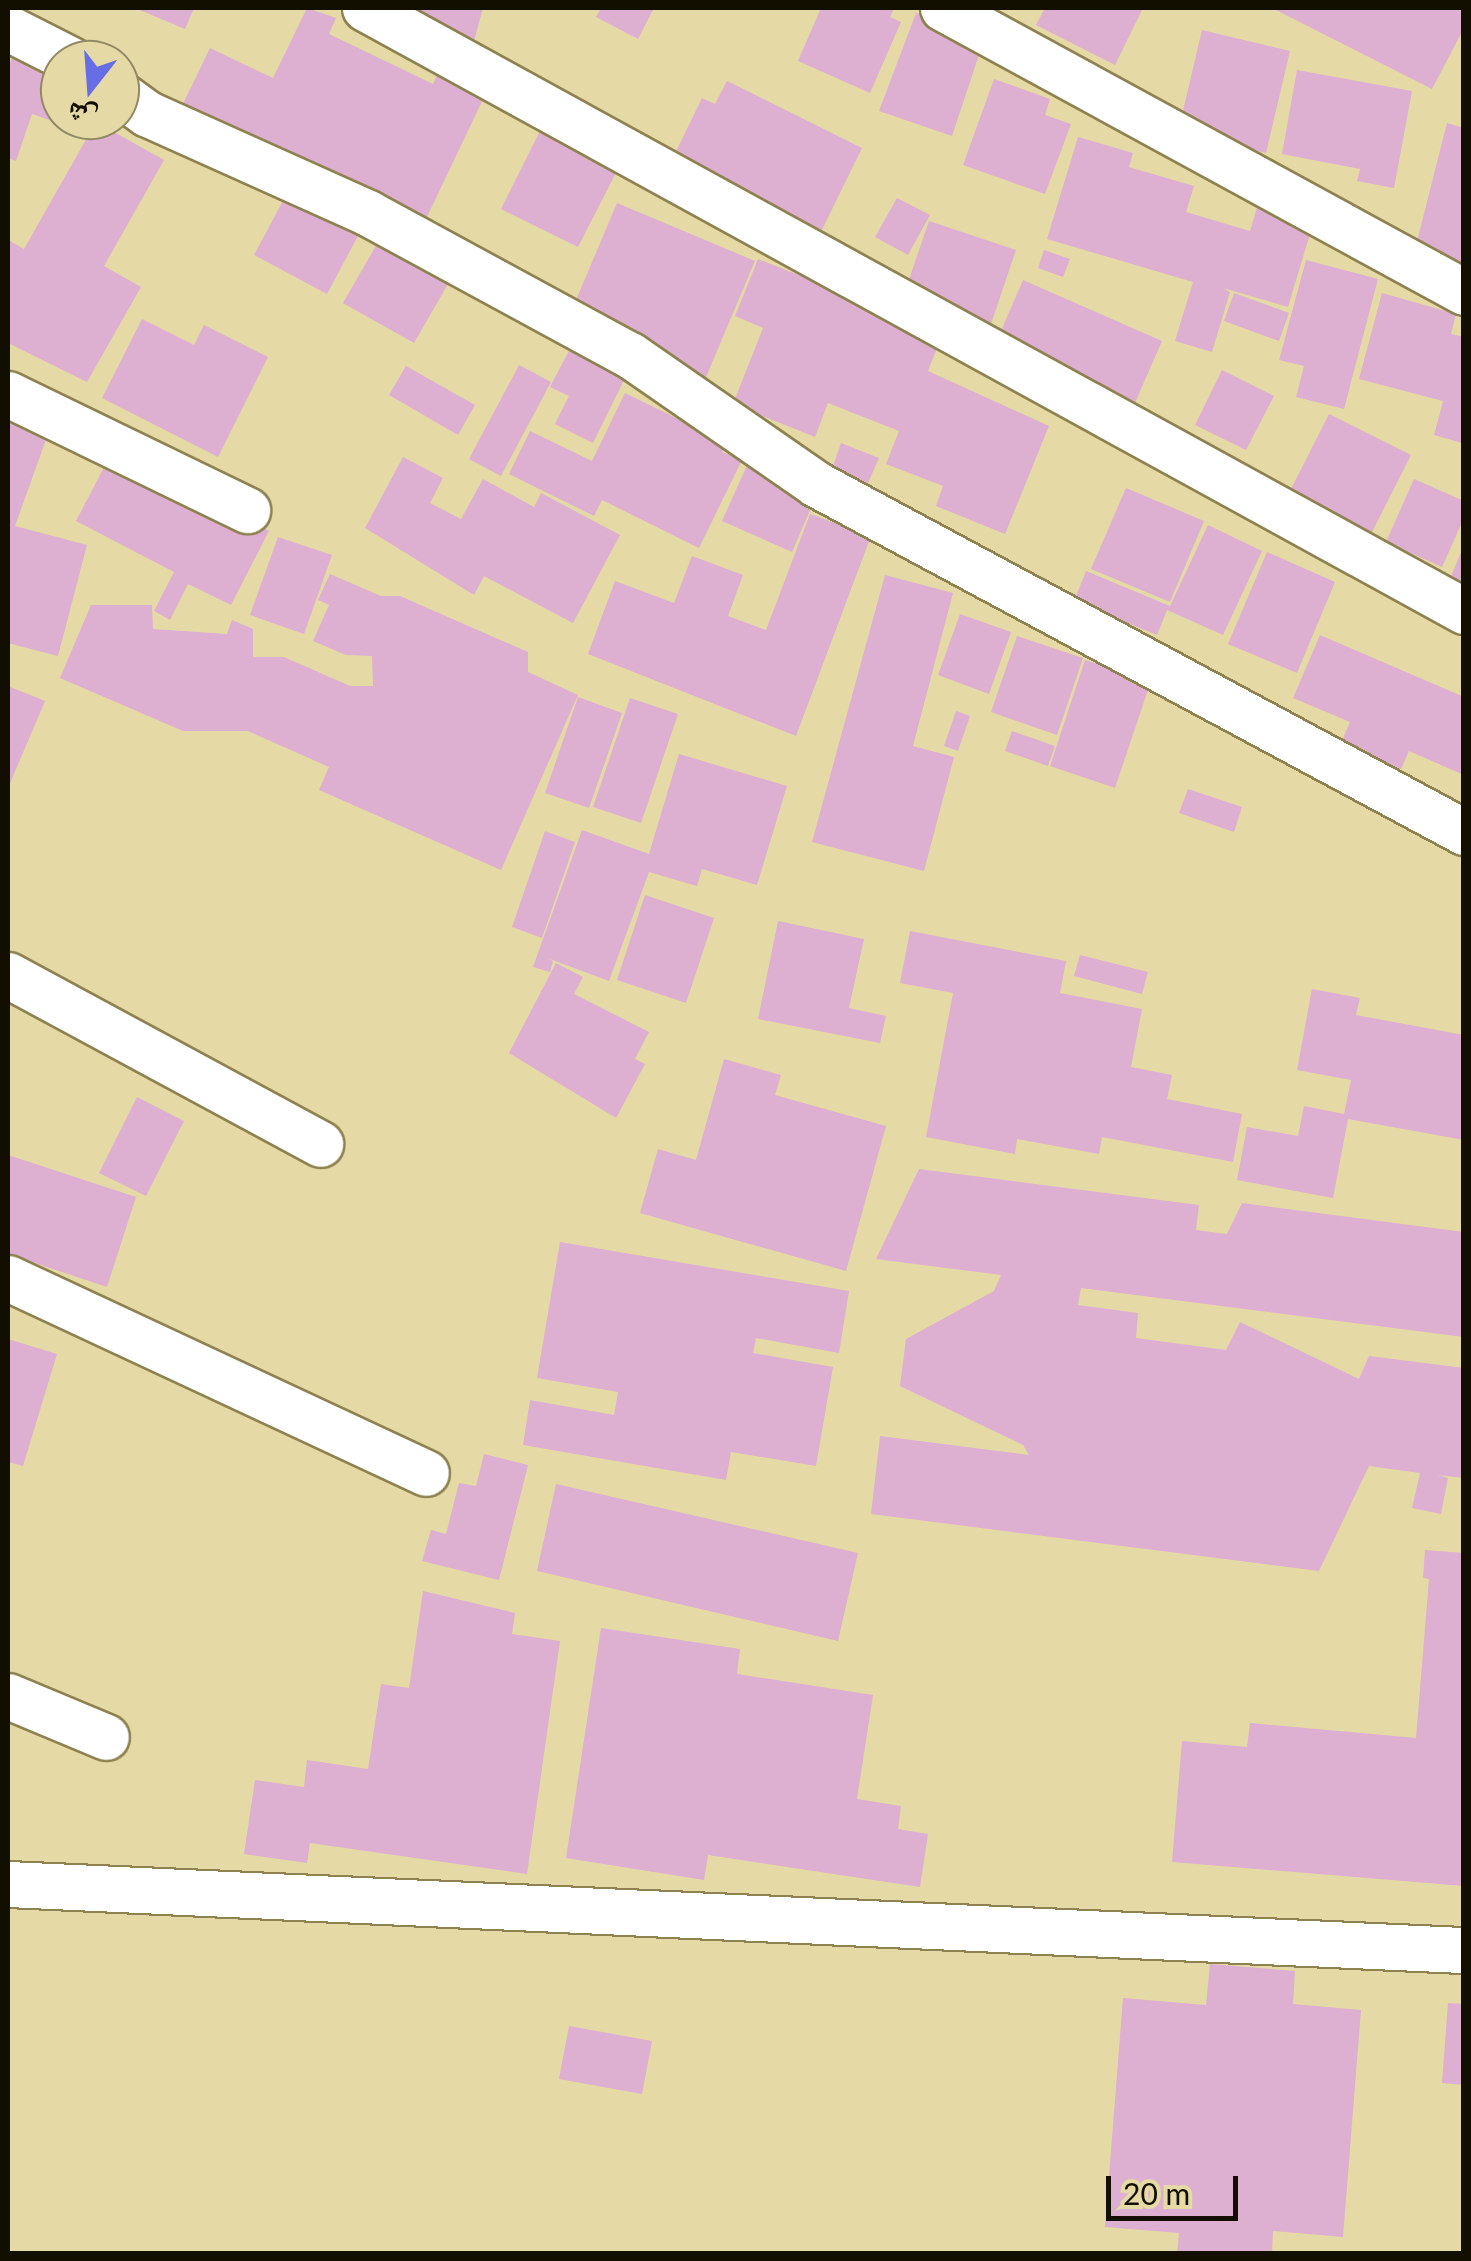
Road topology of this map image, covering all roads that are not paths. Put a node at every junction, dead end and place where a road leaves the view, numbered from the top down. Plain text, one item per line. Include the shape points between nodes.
1 (365, 8) edge
2 (943, 8) edge
3 (8, 28) edge
4 (40, 44) edge
5 (140, 108) edge
6 (1464, 292) edge
7 (8, 394) edge
8 (247, 510) dead end
9 (1464, 611) edge
10 (1464, 832) edge
11 (8, 975) edge
12 (320, 1144) dead end
13 (8, 1278) edge
14 (426, 1473) dead end
15 (8, 1696) edge
16 (106, 1737) dead end
17 (8, 1884) edge
18 (1464, 1950) edge

1 - 9 street
2 - 6 street
3 - 4 street
5 - 10 street via 368,213 630,354 816,484
7 - 8 street
11 - 12 street
13 - 14 street
15 - 16 street
17 - 18 street

